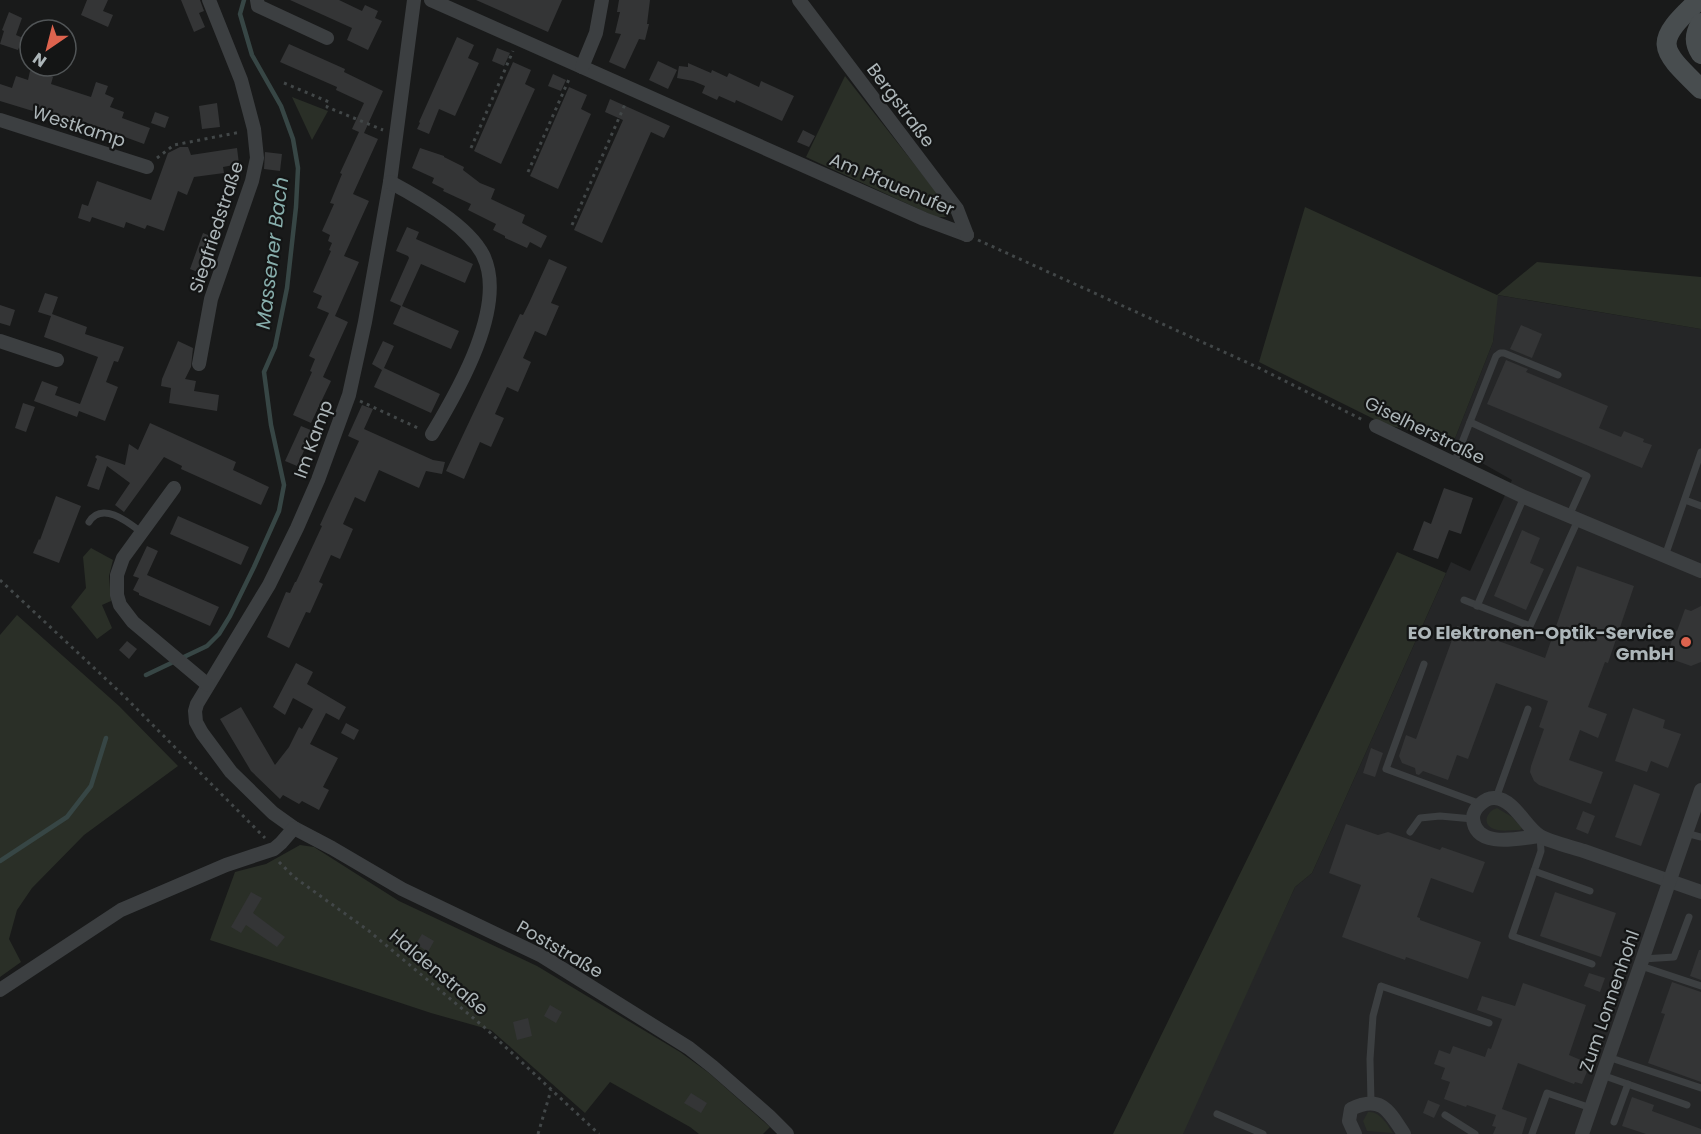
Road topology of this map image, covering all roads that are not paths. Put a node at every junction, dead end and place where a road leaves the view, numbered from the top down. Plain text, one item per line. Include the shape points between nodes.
1 (209, 0) edge
2 (257, 0) edge
3 (414, 0) edge
4 (431, 0) edge
5 (602, 0) edge
6 (799, 0) edge
7 (1699, 0) edge
8 (1701, 23) edge
9 (327, 38) dead end
10 (1701, 54) edge
11 (579, 65) junction
12 (1701, 89) edge
13 (0, 120) edge
14 (147, 166) road end
15 (390, 182) junction
16 (967, 235) joint
17 (0, 341) edge
18 (57, 360) dead end
19 (199, 364) dead end
20 (1558, 375) dead end
21 (1470, 422) junction
22 (1376, 426) road end
23 (432, 434) dead end
24 (1701, 452) edge
25 (1454, 464) junction
26 (174, 488) dead end
27 (1524, 497) junction
28 (1685, 500) junction
29 (1701, 506) edge
30 (1574, 518) junction
31 (88, 522) dead end
32 (141, 532) junction
33 (1665, 556) junction
34 (1701, 571) edge
35 (1464, 600) dead end
36 (1477, 606) junction
37 (1424, 664) dead end
38 (208, 685) junction
39 (1528, 709) dead end
40 (196, 722) joint
41 (1701, 790) edge
42 (1496, 798) junction
43 (1481, 804) junction
44 (1473, 819) junction
45 (294, 828) junction
46 (1410, 832) dead end
47 (1686, 832) junction
48 (1540, 836) junction
49 (1701, 837) edge
50 (1534, 871) junction
51 (1670, 881) junction
52 (1590, 891) dead end
53 (1701, 892) edge
54 (1689, 917) dead end
55 (1642, 962) junction
56 (1592, 964) dead end
57 (1701, 986) edge
58 (0, 990) edge
59 (1489, 1023) dead end
60 (1608, 1056) junction
61 (1602, 1075) junction
62 (1628, 1084) junction
63 (1701, 1088) edge
64 (1371, 1102) junction
65 (1687, 1105) dead end
66 (1591, 1108) junction
67 (1217, 1114) dead end
68 (1445, 1115) dead end
69 (1614, 1122) dead end
70 (787, 1134) edge
71 (1263, 1134) edge
72 (1355, 1134) edge
73 (1404, 1134) edge
74 (1475, 1134) edge
75 (1532, 1134) edge
76 (1582, 1134) edge

1 - 19 street, Siegfriedstraße via 241,80 257,158 211,299
2 - 9 street via 258,6
3 - 15 street, Im Kamp
4 - 11 street, Am Pfauenufer
5 - 11 street via 596,33
6 - 16 street, Bergstraße via 957,209
7 - 12 main road via 1676,22 1666,46 1674,62
8 - 10 main road via 1695,38
11 - 16 street, Am Pfauenufer
13 - 14 street, Westkamp
15 - 23 street via 454,223 477,246 489,269 491,285 482,330 468,370
15 - 38 street, Im Kamp via 349,395 297,528 269,585
17 - 18 street
20 - 21 lane via 1500,353
21 - 25 lane
21 - 30 lane via 1587,476
22 - 25 street, Giselherstraße
24 - 28 lane
25 - 27 street, Giselherstraße
26 - 32 street
27 - 30 street, Giselherstraße
27 - 36 lane
28 - 29 lane
28 - 33 lane
30 - 33 street, Giselherstraße
30 - 36 lane via 1530,626
31 - 32 lane via 93,516 114,515
32 - 38 street via 119,567 116,584 120,605 133,622
33 - 34 street, Giselherstraße
35 - 36 lane
37 - 43 lane via 1386,769
38 - 40 street, Im Kamp via 197,704
39 - 42 lane
40 - 45 street, Poststraße via 231,772
41 - 47 street, Zum Lonnenhohl
42 - 43 street
42 - 48 street
43 - 44 street
44 - 46 lane via 1420,818
44 - 48 street via 1477,830 1487,838 1500,841
45 - 58 street via 272,849 121,910
45 - 70 street, Poststraße via 402,889 542,956 688,1048
47 - 49 lane
47 - 51 street, Zum Lonnenhohl
48 - 50 lane via 1541,850
48 - 51 street
50 - 52 lane
50 - 56 lane via 1512,936
51 - 53 street
51 - 55 street, Zum Lonnenhohl
54 - 55 lane via 1674,957
55 - 57 lane
55 - 60 street, Zum Lonnenhohl
59 - 64 lane via 1381,987 1372,1016
60 - 61 street, Zum Lonnenhohl
60 - 63 lane
61 - 62 lane
61 - 66 street, Zum Lonnenhohl
62 - 65 lane
62 - 69 lane
64 - 72 street via 1351,1109 1349,1121
64 - 73 street via 1391,1114
66 - 75 lane via 1547,1093
66 - 76 street, Zum Lonnenhohl
67 - 71 lane
68 - 74 lane

